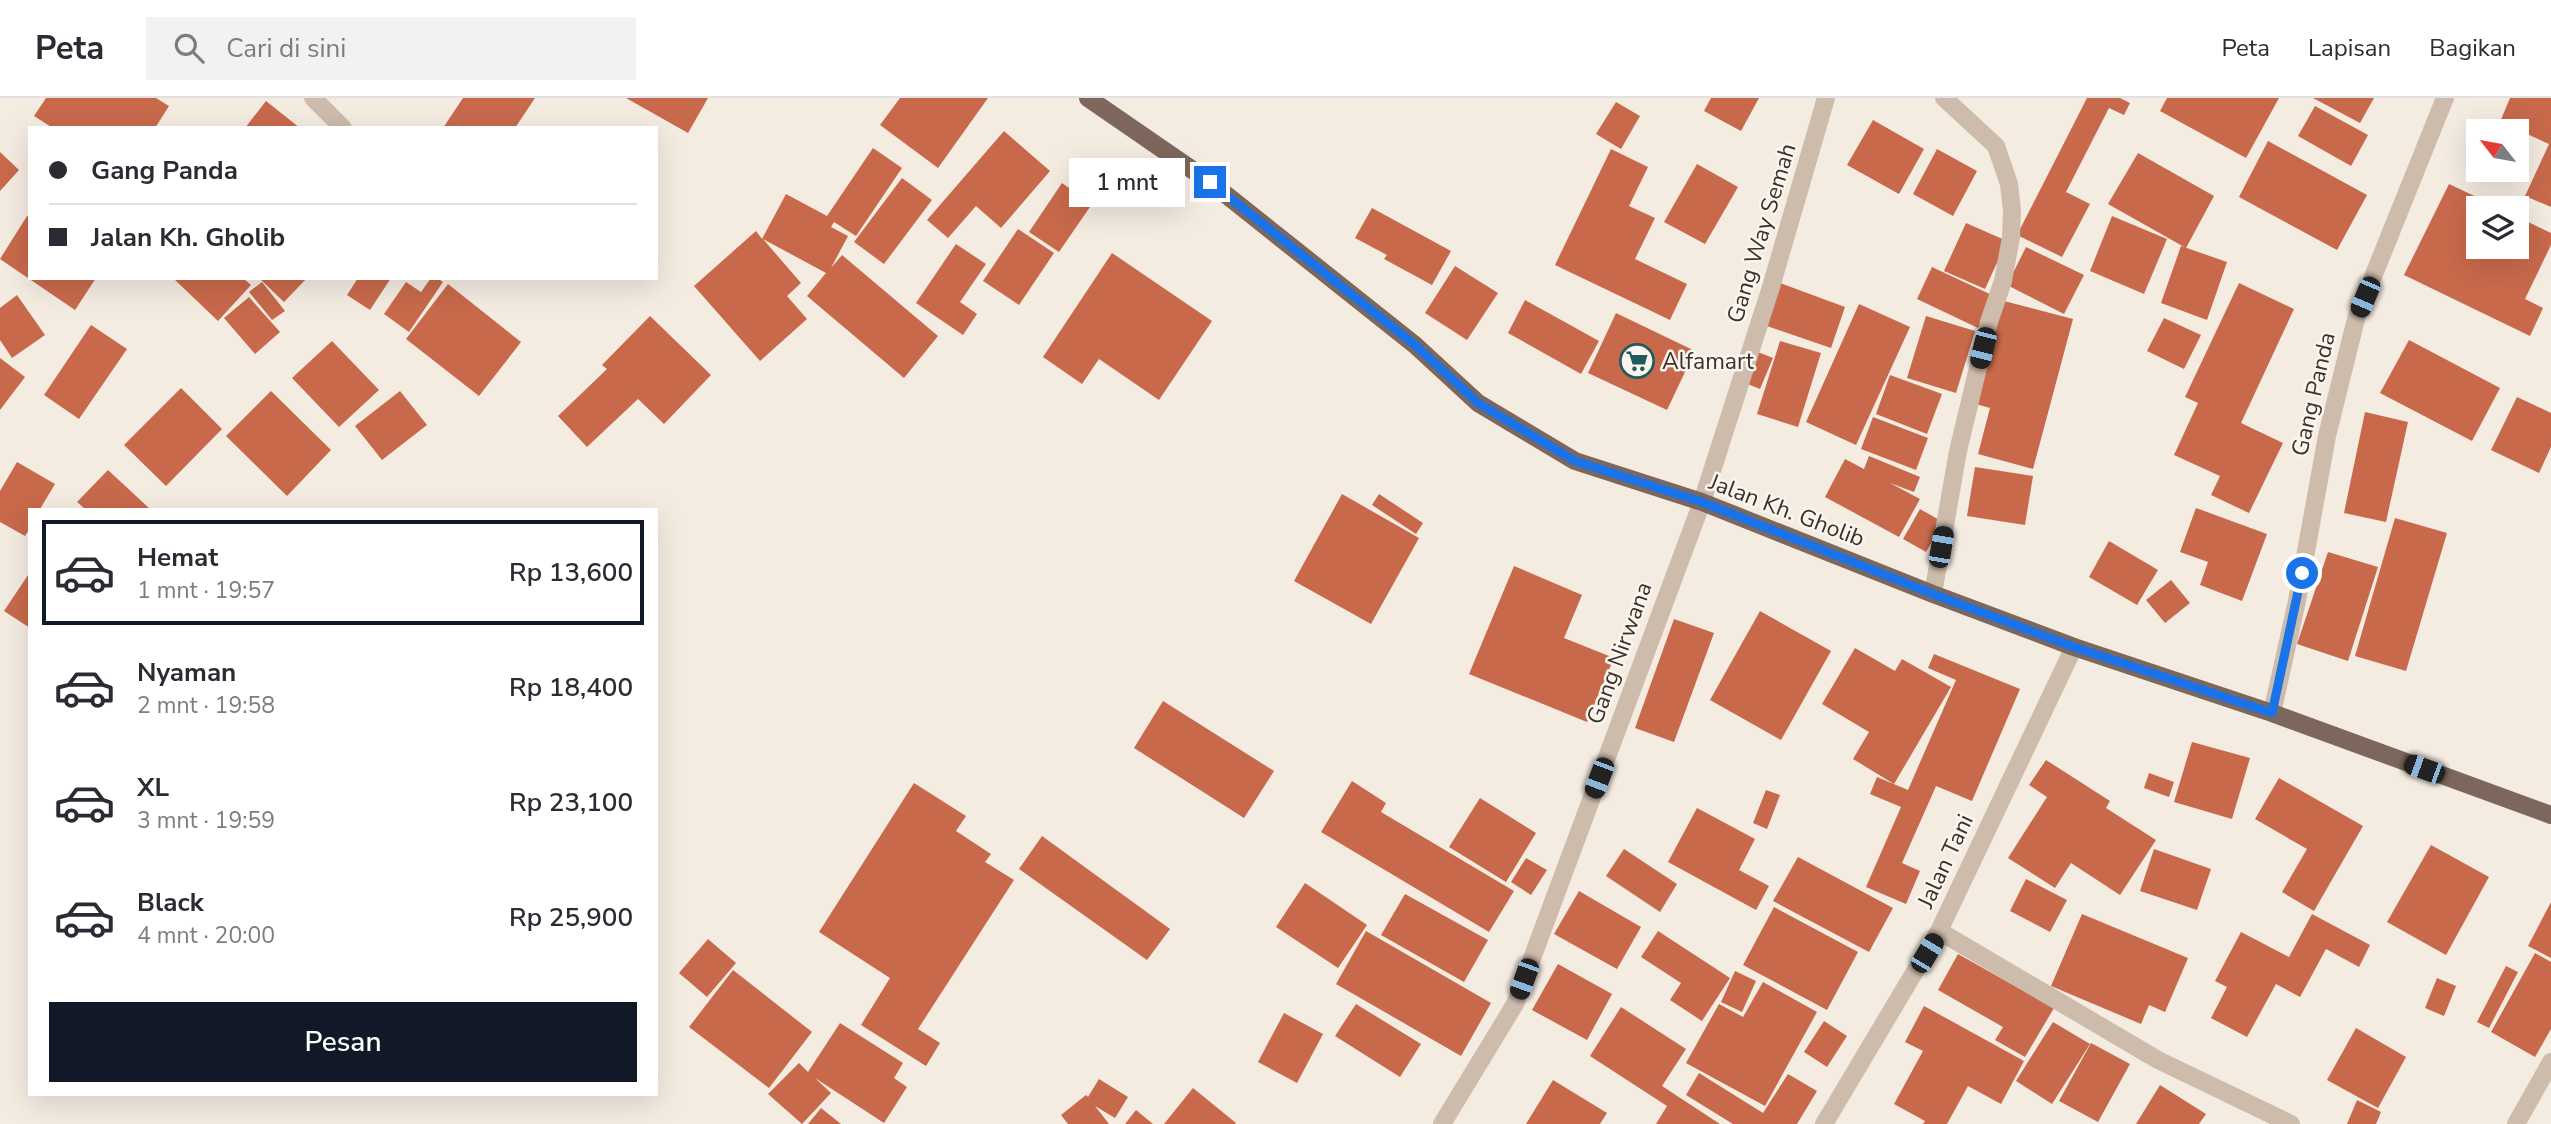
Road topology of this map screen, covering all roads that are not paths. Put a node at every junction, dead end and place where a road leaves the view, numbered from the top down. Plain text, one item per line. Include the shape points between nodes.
1 (313, 98) edge
2 (1088, 98) edge
3 (1826, 98) edge
4 (1944, 98) edge
5 (2445, 98) edge
6 (341, 126) edge
7 (1702, 502) junction
8 (1933, 594) junction
9 (2074, 647) junction
10 (2272, 713) junction
11 (2551, 815) edge
12 (1939, 931) junction
13 (2551, 1062) edge
14 (1442, 1124) edge
15 (1824, 1124) edge
16 (2291, 1124) edge
17 (2516, 1124) edge

1 - 6 street
2 - 7 main road, Jalan Kh. Gholib via 1210,182 1415,345 1478,403 1575,461
3 - 7 street, Gang Way Semah
4 - 8 street via 1996,146 2012,210 2003,281 1958,451
5 - 10 street, Gang Panda via 2356,319 2327,436
7 - 8 main road, Jalan Kh. Gholib
7 - 14 street, Gang Nirwana via 1515,1004
8 - 9 main road, Jalan Kh. Gholib
9 - 10 main road, Jalan Kh. Gholib
9 - 12 street, Jalan Tani
10 - 11 main road, Jalan Kh. Gholib
12 - 15 street, Jalan Tani
12 - 16 street via 2158,1060
13 - 17 street

